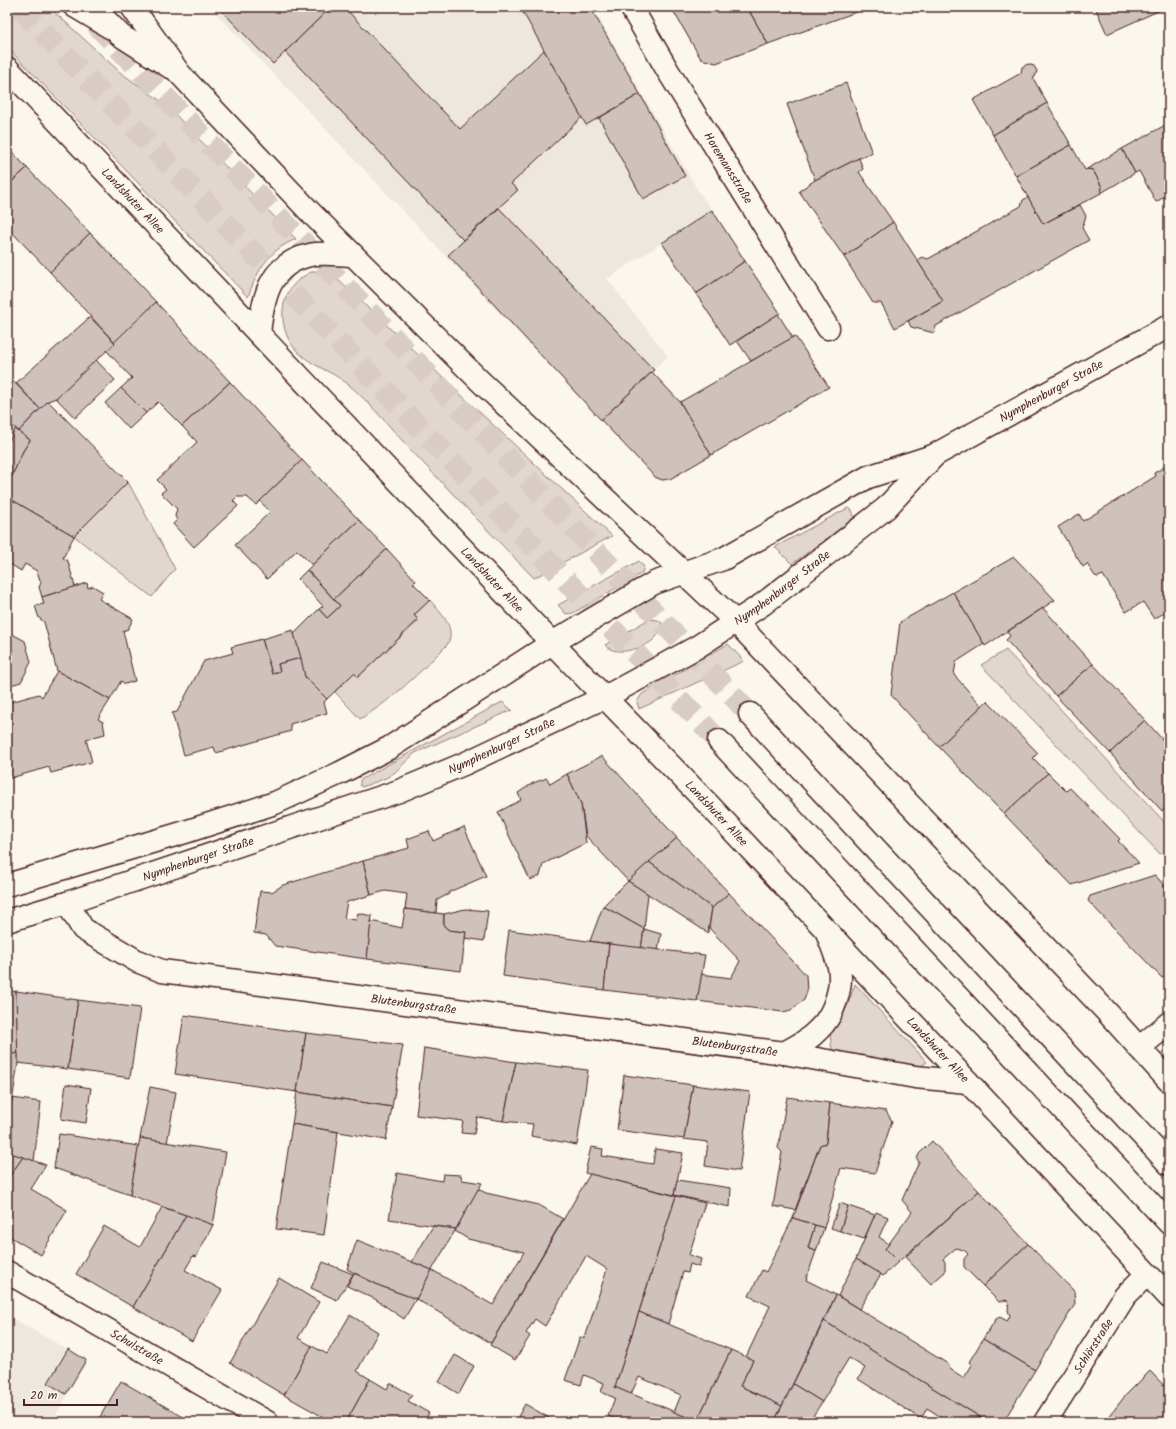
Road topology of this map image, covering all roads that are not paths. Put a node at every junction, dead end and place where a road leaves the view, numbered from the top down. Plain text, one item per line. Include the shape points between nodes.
1 (72, 7) edge
2 (93, 7) edge
3 (132, 7) edge
4 (631, 7) edge
5 (120, 35) junction
6 (7, 68) edge
7 (179, 73) junction
8 (353, 255) junction
9 (1169, 326) edge
10 (828, 328) dead end
11 (259, 333) junction
12 (933, 456) junction
13 (685, 572) junction
14 (737, 623) junction
15 (552, 642) junction
16 (605, 698) junction
17 (750, 714) tunnel mouth
18 (719, 741) tunnel mouth
19 (7, 885) edge
20 (67, 903) junction
21 (7, 921) edge
22 (827, 932) junction
23 (1169, 1022) edge
24 (1140, 1048) junction
25 (784, 1053) junction
26 (1169, 1081) edge
27 (968, 1082) junction
28 (1169, 1164) edge
29 (1169, 1223) edge
30 (7, 1272) edge
31 (1147, 1274) junction
32 (1169, 1297) edge
33 (267, 1422) edge
34 (1045, 1422) edge

1 - 5 lane
2 - 5 main road
3 - 7 main road
4 - 10 main road, Horemansstraße
5 - 7 main road
6 - 11 main road, Landshuter Allee
7 - 8 main road
8 - 11 main road via 311,255 295,260 283,268 269,286 263,302
8 - 13 main road via 480,381
9 - 12 main road, Nymphenburger Straße
11 - 15 main road, Landshuter Allee
12 - 13 main road, Nymphenburger Straße via 868,477 723,560
12 - 14 main road, Nymphenburger Straße via 886,508
13 - 14 main road
13 - 15 main road, Nymphenburger Straße via 654,583
14 - 16 main road, Nymphenburger Straße
14 - 24 main road
15 - 16 main road, Landshuter Allee
15 - 19 main road, Nymphenburger Straße via 389,748 282,799 182,833
16 - 20 main road, Nymphenburger Straße via 473,760 399,791
16 - 22 main road, Landshuter Allee
17 - 28 main road
18 - 29 main road
20 - 21 main road, Nymphenburger Straße
20 - 25 main road, Blutenburgstraße via 83,929 137,961 162,971
22 - 25 main road, Blutenburgstraße via 839,968 839,989 833,1007 820,1028 804,1043
22 - 27 main road, Landshuter Allee
23 - 24 main road
24 - 26 main road
25 - 27 main road, Blutenburgstraße via 915,1078
27 - 31 main road, Landshuter Allee
30 - 33 main road, Schulstraße
31 - 32 main road, Landshuter Allee
31 - 34 main road, Schlörstraße via 1125,1296

